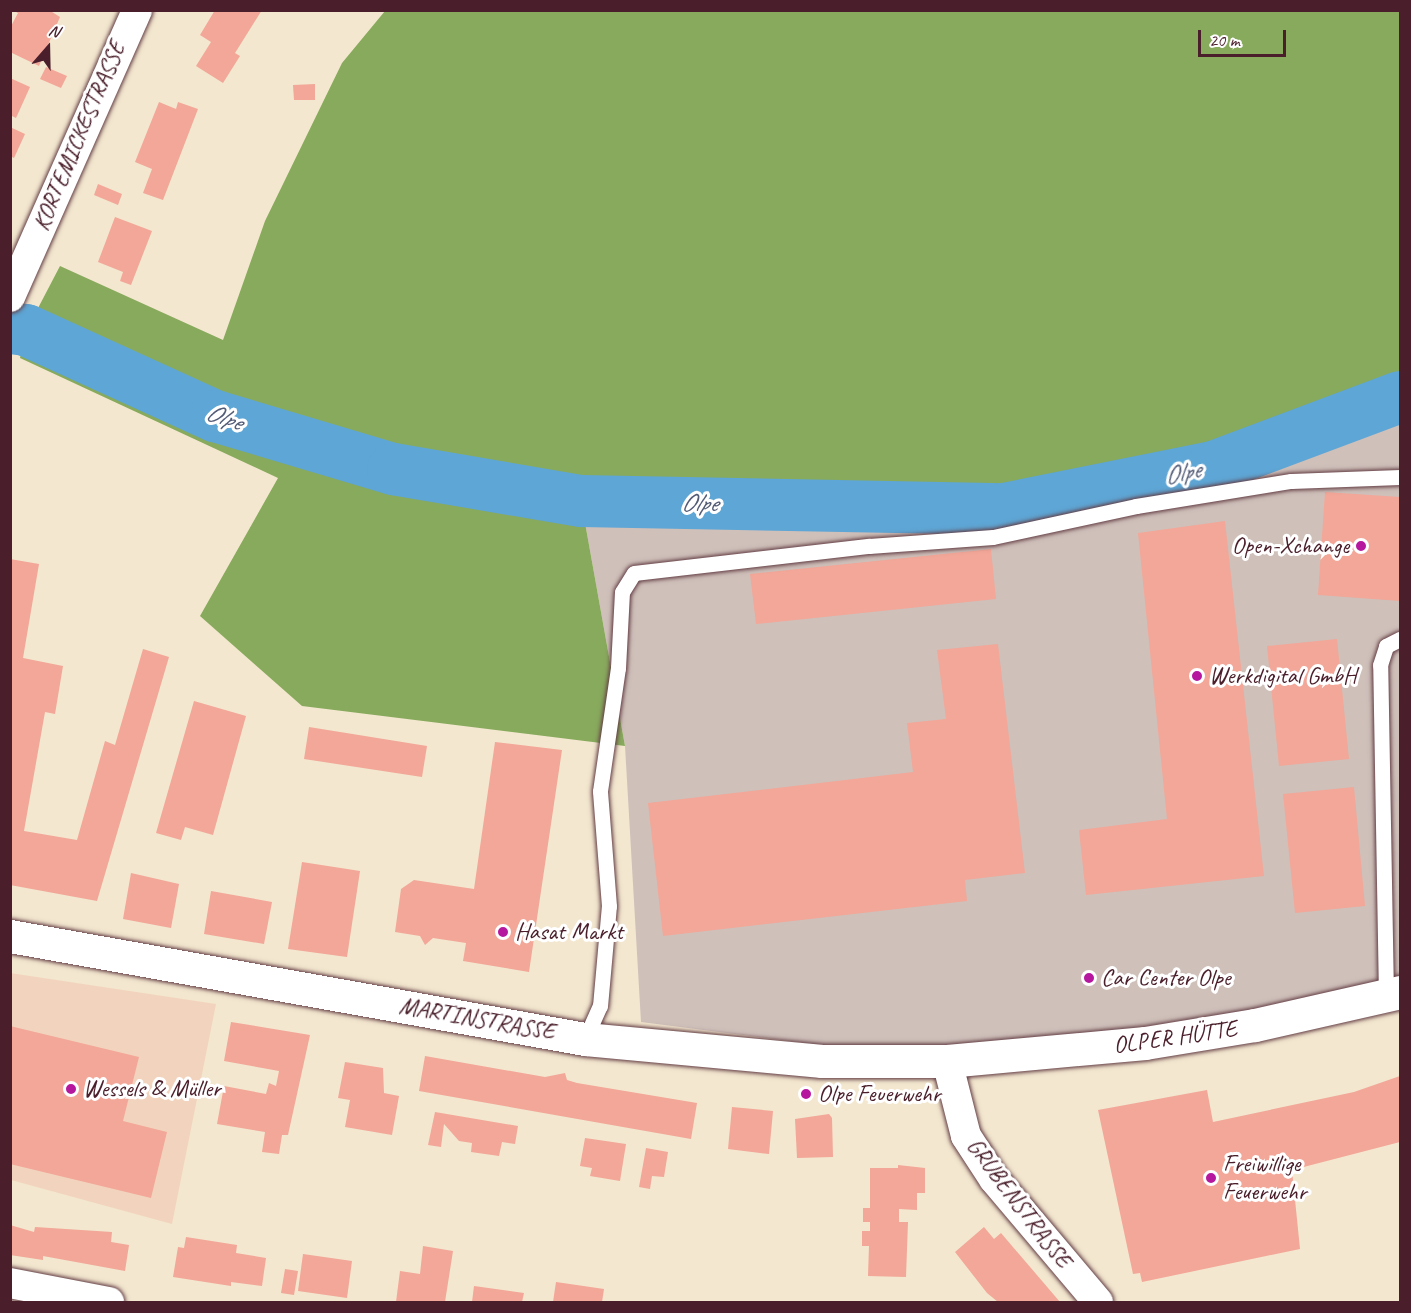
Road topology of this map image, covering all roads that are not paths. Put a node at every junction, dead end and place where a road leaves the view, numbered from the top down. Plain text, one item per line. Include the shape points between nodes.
1 (137, 10) edge
2 (14, 280) edge
3 (1401, 477) edge
4 (1401, 639) edge
5 (10, 936) edge
6 (1393, 994) edge
7 (585, 1039) junction
8 (947, 1061) junction
9 (10, 1283) edge
10 (109, 1302) edge
11 (1098, 1302) edge

1 - 2 street, KORTEMICKESTRASSE
3 - 7 lane via 1291,481 1136,506 993,537 869,546 634,573 622,592 618,668 600,791 609,906 600,1006
4 - 6 lane via 1386,646 1380,665
5 - 7 street, MARTINSTRASSE
6 - 8 street, OLPER HÜTTE via 1255,1025 1145,1043
7 - 8 street, MARTINSTRASSE via 822,1061
8 - 11 street, GRUBENSTRASSE via 966,1136 994,1179
9 - 10 street

